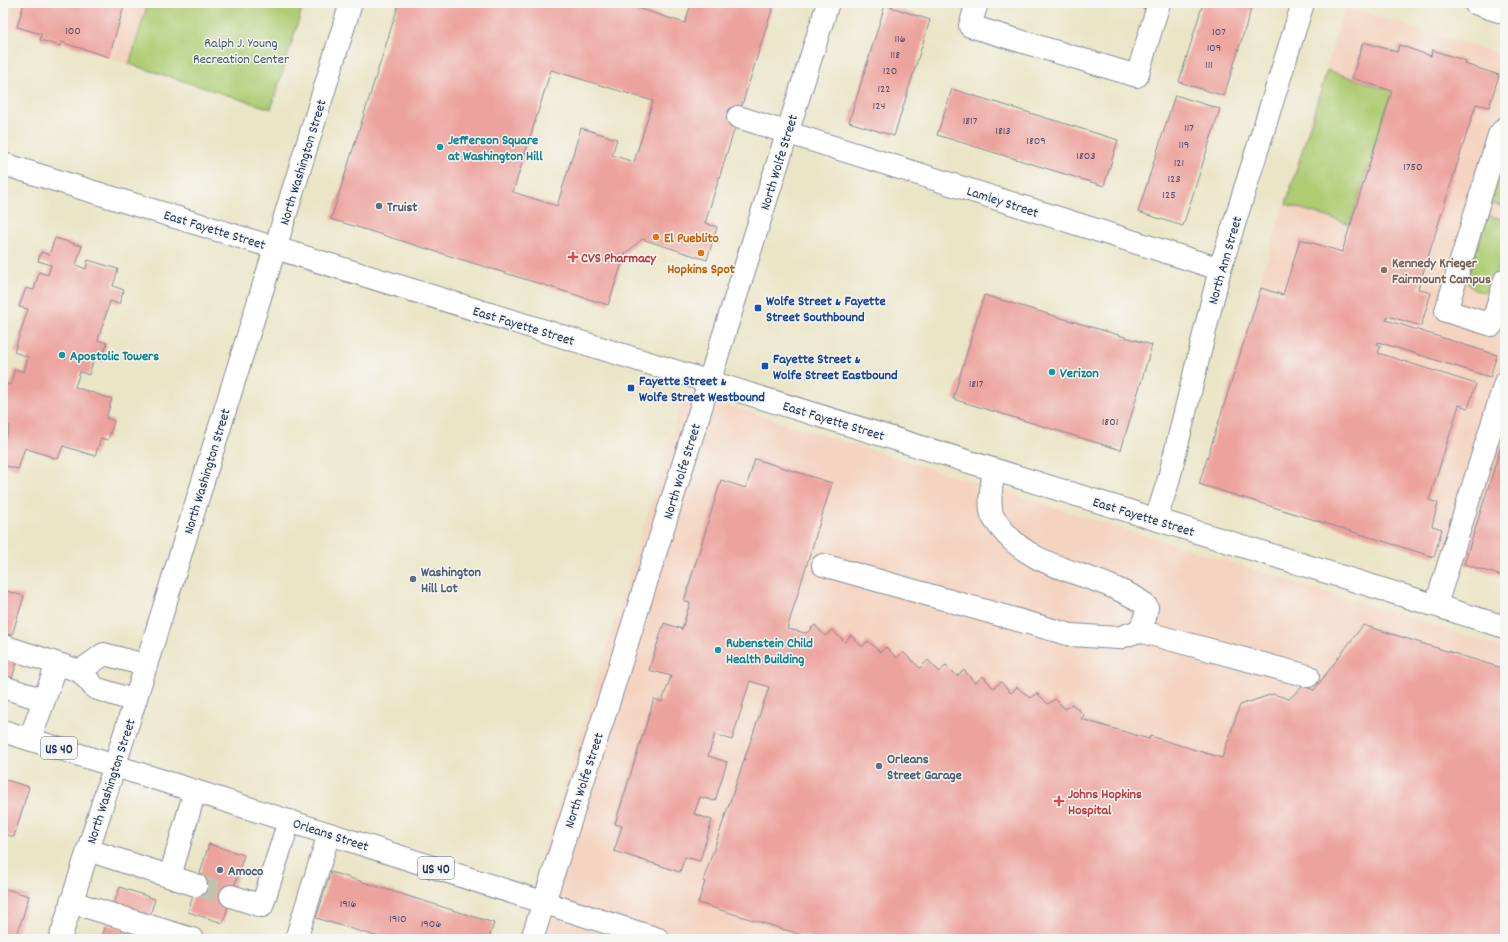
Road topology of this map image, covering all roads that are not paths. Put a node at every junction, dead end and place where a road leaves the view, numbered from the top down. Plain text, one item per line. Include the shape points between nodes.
1 (351, 3) edge
2 (828, 3) edge
3 (977, 3) edge
4 (1159, 3) edge
5 (1304, 3) edge
6 (1475, 3) edge
7 (1505, 13) edge
8 (738, 117) dead end
9 (1505, 128) edge
10 (787, 133) junction
11 (3, 164) edge
12 (275, 248) junction
13 (1220, 269) junction
14 (1505, 280) edge
15 (709, 382) junction
16 (1505, 383) edge
17 (994, 470) junction
18 (1156, 519) junction
19 (824, 565) dead end
20 (1436, 605) junction
21 (1505, 627) edge
22 (1139, 630) junction
23 (3, 646) edge
24 (57, 664) junction
25 (145, 664) junction
26 (80, 671) junction
27 (1308, 676) dead end
28 (3, 687) edge
29 (44, 700) junction
30 (135, 701) junction
31 (3, 731) edge
32 (30, 739) junction
33 (115, 766) junction
34 (195, 791) junction
35 (289, 821) junction
36 (329, 834) junction
37 (88, 850) junction
38 (170, 876) junction
39 (196, 885) tunnel mouth
40 (231, 896) tunnel mouth
41 (71, 902) junction
42 (544, 903) junction
43 (60, 939) edge
44 (192, 939) edge
45 (296, 939) edge
46 (532, 939) edge
47 (658, 939) edge

1 - 12 main road, North Washington Street
2 - 10 main road, North Wolfe Street
3 - 4 main road via 970,26 1137,76
5 - 13 main road, North Ann Street
6 - 7 main road
8 - 10 main road, Lamley Street
9 - 14 main road via 1500,134 1446,311 1492,325
10 - 13 main road, Lamley Street
10 - 15 main road, North Wolfe Street
11 - 12 main road, East Fayette Street
12 - 15 main road, East Fayette Street
12 - 25 main road, North Washington Street
13 - 18 main road, North Ann Street via 1168,482
15 - 17 main road, East Fayette Street
15 - 42 main road, North Wolfe Street
16 - 20 main road
17 - 18 main road, East Fayette Street
17 - 22 main road via 991,511 1005,533 1018,547 1040,560 1097,580 1139,599 1146,607 1145,618
18 - 20 main road, East Fayette Street
19 - 22 main road via 1071,635 1118,638
20 - 21 main road, East Fayette Street
22 - 27 main road
23 - 24 main road
24 - 26 main road
24 - 29 main road
25 - 26 main road via 104,654
25 - 30 main road, North Washington Street
26 - 30 main road via 95,688
28 - 29 main road
29 - 32 main road
30 - 33 main road, North Washington Street
31 - 32 main road, Orleans Street / US 40
32 - 33 main road, Orleans Street / US 40
33 - 34 main road, Orleans Street / US 40
33 - 37 main road, North Washington Street
34 - 35 main road, Orleans Street / US 40
34 - 38 main road
35 - 36 main road, Orleans Street / US 40
35 - 40 main road via 262,906
36 - 42 main road, Orleans Street / US 40
36 - 45 main road
37 - 38 main road
37 - 41 main road, North Washington Street
38 - 39 main road
41 - 43 main road, North Washington Street
41 - 44 main road
42 - 46 main road, North Wolfe Street
42 - 47 main road, Orleans Street / US 40

